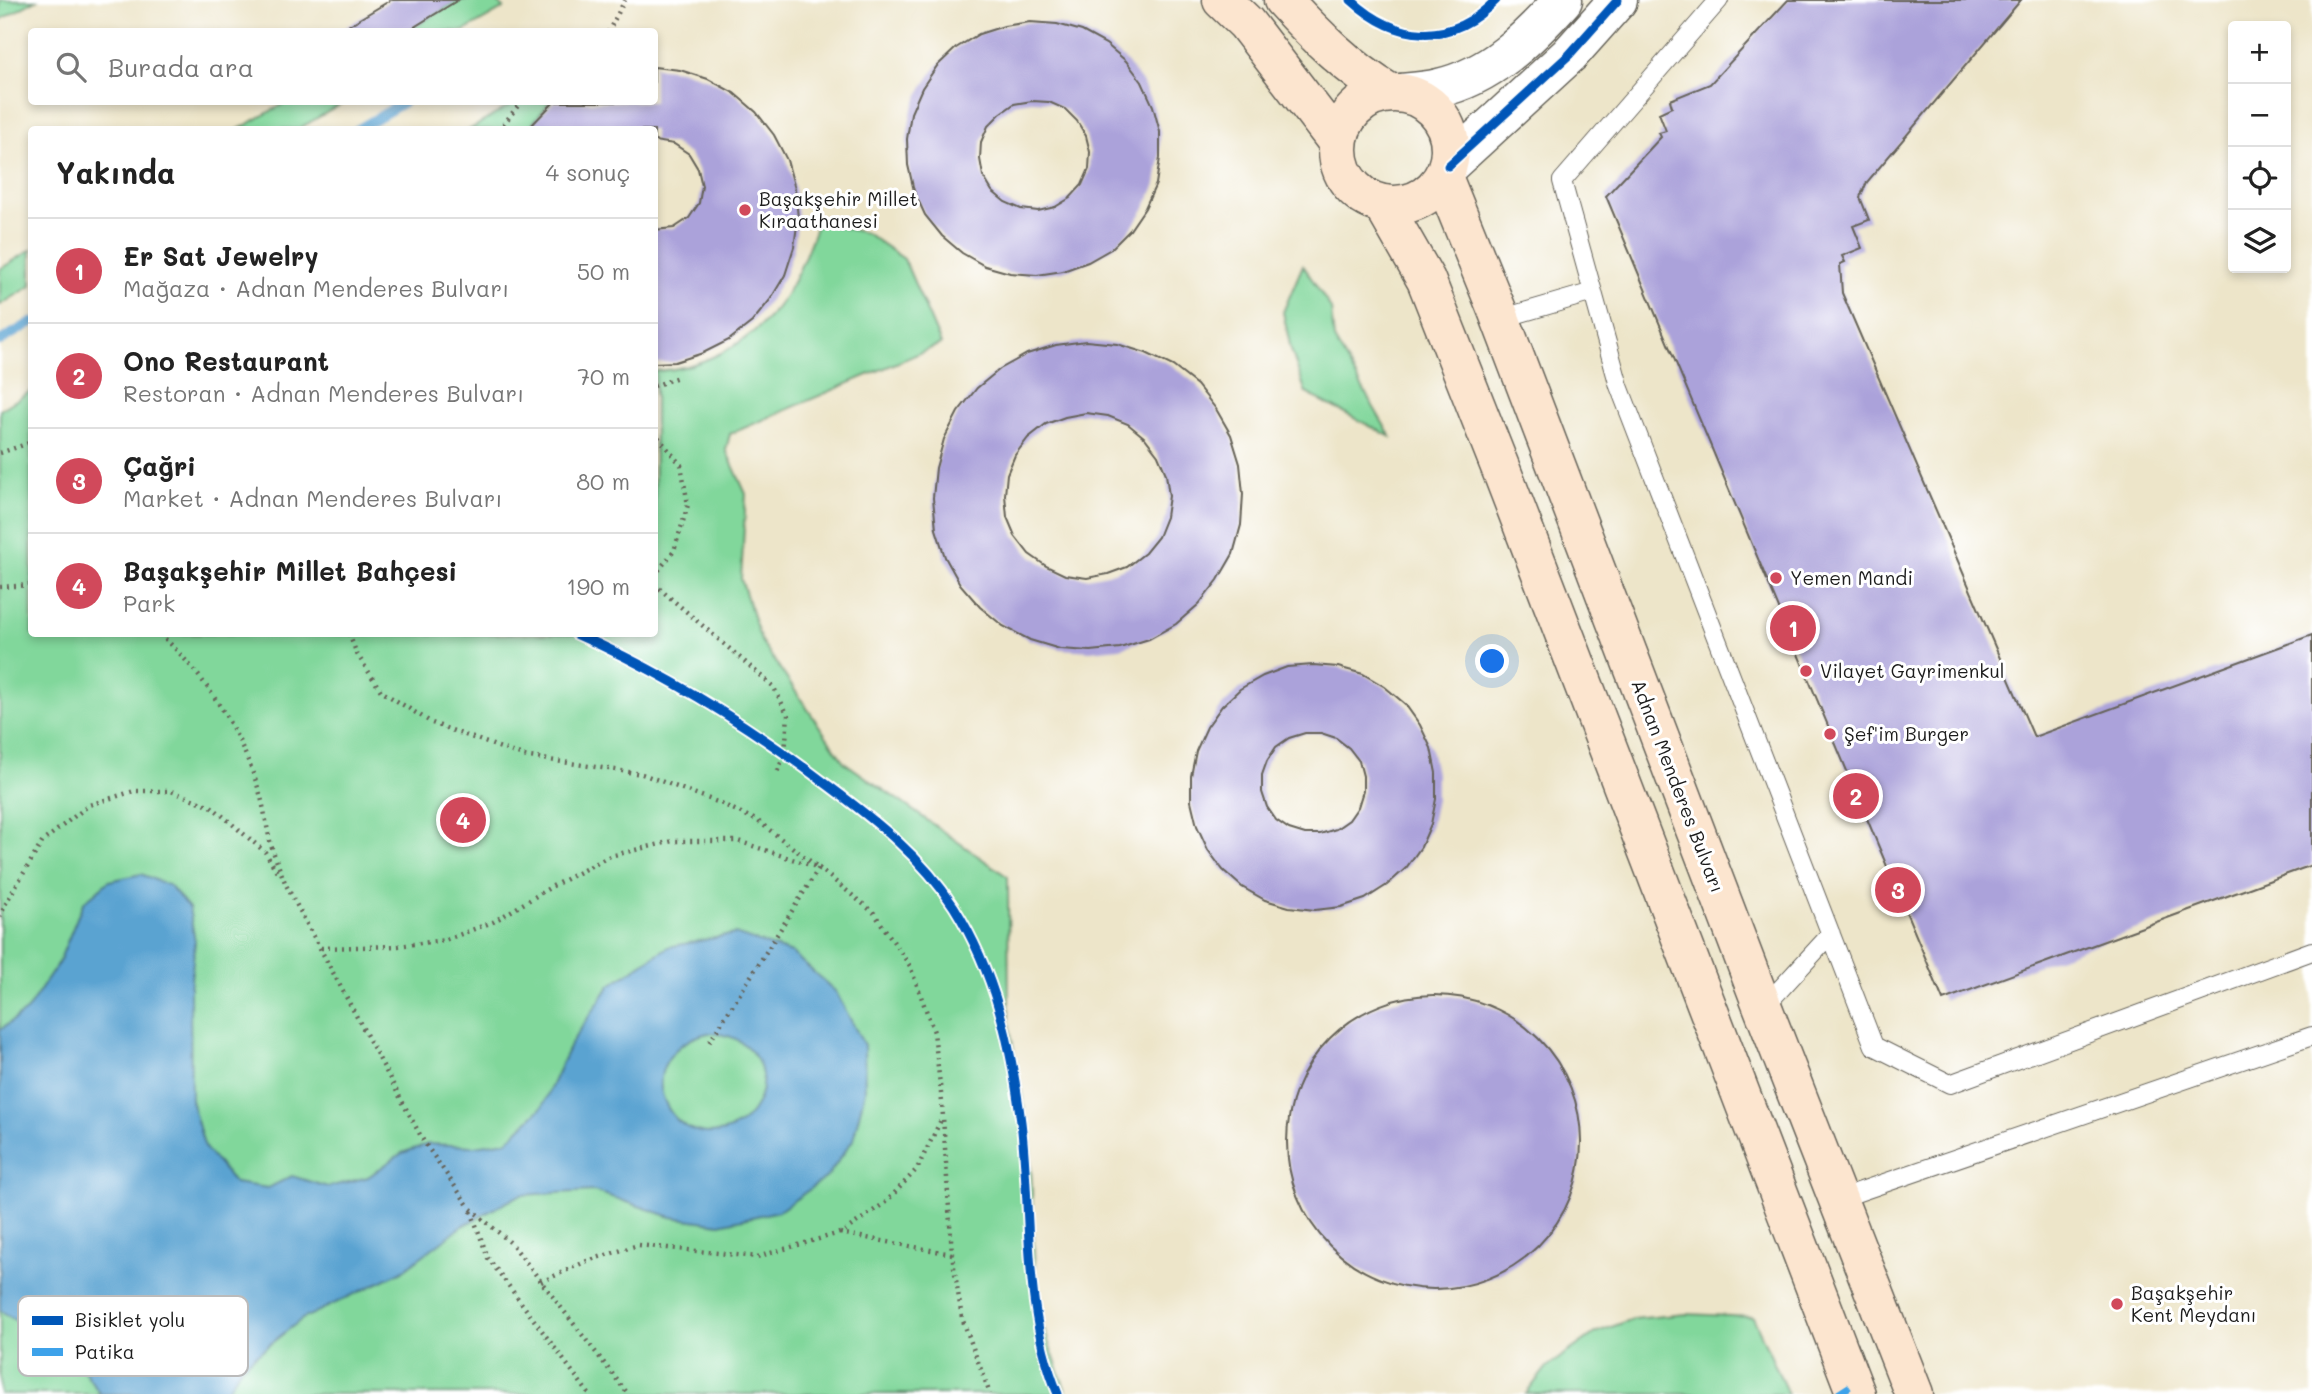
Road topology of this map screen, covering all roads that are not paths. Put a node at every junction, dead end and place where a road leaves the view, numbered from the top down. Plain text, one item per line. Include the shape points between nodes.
1 (1222, 0) edge
2 (1283, 0) edge
3 (1563, 0) edge
4 (1618, 0) edge
5 (1719, 0) edge
6 (1395, 93) junction
7 (1338, 143) junction
8 (1445, 172) junction
9 (1383, 205) junction
10 (1593, 292) junction
11 (1500, 319) junction
12 (1831, 934) junction
13 (2312, 951) edge
14 (1763, 1008) junction
15 (2312, 1035) edge
16 (1838, 1199) junction
17 (1856, 1394) edge
18 (1914, 1394) edge

1 - 7 main road via 1246,23
2 - 6 main road via 1364,78
3 - 6 street via 1520,46 1465,80
4 - 8 street via 1569,55
5 - 10 lane via 1562,181
6 - 7 main road via 1368,99 1351,113
6 - 8 main road via 1422,101 1438,115 1450,146
7 - 9 main road via 1339,164 1349,184
8 - 9 main road via 1419,200
8 - 11 main road, Adnan Menderes Bulvarı
9 - 17 main road via 1426,280
10 - 11 lane
10 - 12 lane via 1619,386
11 - 14 main road, Adnan Menderes Bulvarı
12 - 13 lane via 1874,1046 1950,1084
12 - 14 lane
14 - 16 main road, Adnan Menderes Bulvarı
15 - 16 lane
16 - 18 main road, Adnan Menderes Bulvarı

